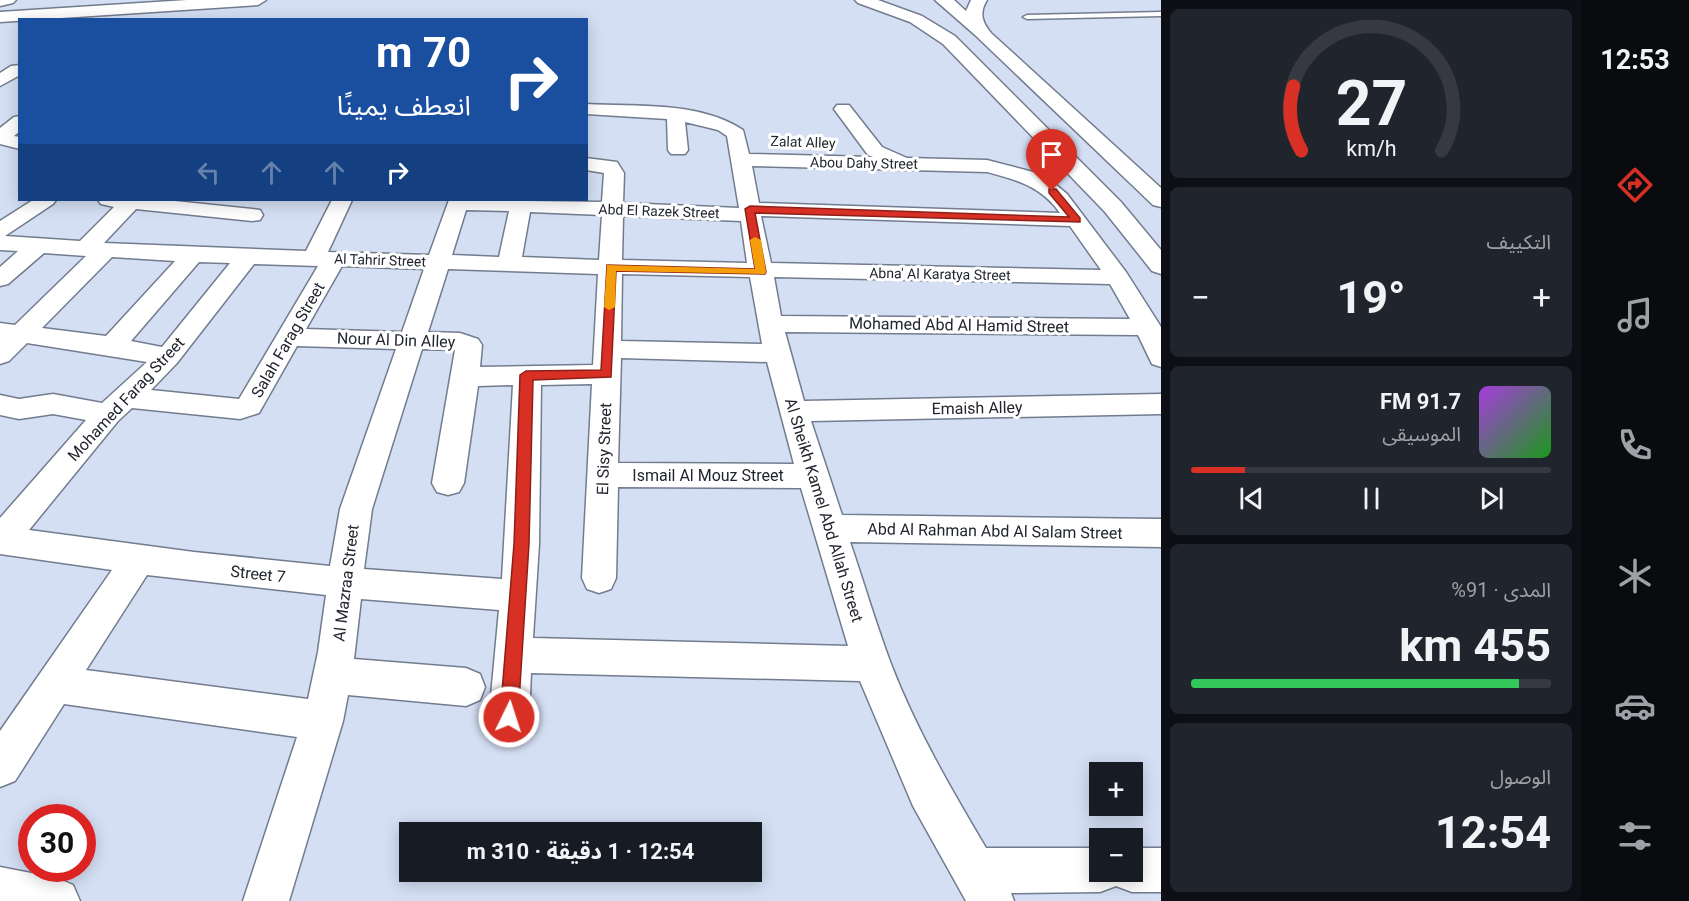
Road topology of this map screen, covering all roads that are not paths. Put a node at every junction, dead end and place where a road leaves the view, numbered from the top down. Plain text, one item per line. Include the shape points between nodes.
1 (8, 0) edge
2 (258, 0) edge
3 (863, 0) edge
4 (905, 0) edge
5 (944, 0) edge
6 (979, 0) edge
7 (0, 1) edge
8 (1161, 14) edge
9 (0, 17) edge
10 (1028, 17) dead end
11 (979, 30) junction
12 (940, 33) junction
13 (12, 68) edge
14 (0, 81) edge
15 (843, 109) dead end
16 (588, 110) edge
17 (688, 117) junction
18 (18, 124) edge
19 (0, 138) edge
20 (18, 142) edge
21 (845, 144) dead end
22 (869, 145) junction
23 (747, 147) junction
24 (678, 150) dead end
25 (588, 164) edge
26 (909, 164) junction
27 (1161, 200) edge
28 (45, 201) edge
29 (115, 201) edge
30 (342, 201) edge
31 (459, 201) edge
32 (130, 203) junction
33 (521, 206) junction
34 (256, 207) edge
35 (613, 209) junction
36 (750, 212) junction
37 (1077, 220) junction
38 (0, 231) edge
39 (0, 243) edge
40 (38, 246) junction
41 (95, 250) junction
42 (193, 255) junction
43 (238, 256) junction
44 (324, 259) junction
45 (438, 262) junction
46 (510, 264) junction
47 (1161, 266) edge
48 (611, 267) junction
49 (761, 272) junction
50 (1118, 277) junction
51 (0, 279) edge
52 (1148, 327) junction
53 (11, 333) edge
54 (290, 337) junction
55 (774, 338) junction
56 (412, 342) junction
57 (112, 346) junction
58 (0, 355) edge
59 (168, 357) junction
60 (1161, 358) edge
61 (607, 362) junction
62 (526, 375) junction
63 (466, 376) junction
64 (1161, 404) edge
65 (0, 405) edge
66 (117, 406) junction
67 (793, 411) junction
68 (603, 475) junction
69 (813, 476) junction
70 (448, 483) dead end
71 (829, 528) junction
72 (1161, 533) edge
73 (0, 540) edge
74 (138, 561) junction
75 (599, 578) dead end
76 (346, 584) junction
77 (518, 596) junction
78 (513, 655) junction
79 (872, 664) junction
80 (333, 675) junction
81 (55, 684) junction
82 (466, 687) dead end
83 (509, 717) dead end
84 (323, 720) junction
85 (0, 766) edge
86 (1143, 870) edge
87 (1161, 870) edge
88 (1089, 871) edge
89 (982, 886) edge
90 (0, 890) edge
91 (57, 901) edge
92 (266, 901) edge

1 - 7 main road
2 - 9 main road
3 - 12 main road via 902,13
4 - 12 main road
5 - 11 main road
6 - 11 main road via 973,16
8 - 10 lane
11 - 27 main road
12 - 47 main road via 1113,207
13 - 14 street
15 - 22 street
16 - 17 street
17 - 23 street via 713,120 731,129
17 - 24 street
18 - 19 street
19 - 20 street
21 - 22 street, Zalat Alley
22 - 26 street via 883,156
23 - 26 street, Abou Dahy Street
23 - 36 street, Al Sheikh Kamel Abd Allah Street
25 - 35 street, El Sisy Street via 613,168
26 - 37 street, Abou Dahy Street via 987,166 1016,172 1042,183
28 - 38 street
29 - 32 street
30 - 44 street, Salah Farag Street
31 - 33 street, Abd El Razek Street
31 - 45 street, Al Mazraa Street
32 - 34 street
32 - 41 street
33 - 35 street, Abd El Razek Street
33 - 46 street
34 - 43 street, Mohamed Farag Street
35 - 36 street, Abd El Razek Street
35 - 48 street, El Sisy Street
36 - 37 street, Abd El Razek Street
36 - 49 street, Al Sheikh Kamel Abd Allah Street
37 - 50 street, Abou Dahy Street
39 - 40 street, Al Tahrir Street
40 - 41 street, Al Tahrir Street
40 - 51 street
41 - 42 street, Al Tahrir Street
41 - 53 street
42 - 43 street, Al Tahrir Street
42 - 57 street
43 - 44 street, Al Tahrir Street
43 - 59 street, Mohamed Farag Street
44 - 45 street, Al Tahrir Street
44 - 54 street, Salah Farag Street
45 - 46 street, Al Tahrir Street
45 - 56 street, Al Mazraa Street
46 - 48 street, Al Tahrir Street
48 - 49 street, Al Tahrir Street
48 - 61 street, El Sisy Street
49 - 50 street, Abna' Al Karatya Street
49 - 55 street, Al Sheikh Kamel Abd Allah Street
50 - 52 street, Abou Dahy Street
52 - 55 street, Mohamed Abd Al Hamid Street
52 - 60 street, Abou Dahy Street
53 - 57 street
53 - 58 street
54 - 56 street, Nour Al Din Alley
54 - 66 street, Salah Farag Street via 252,403 244,408
55 - 61 street, Mohamed Abd Al Hamid Street
55 - 67 street, Al Sheikh Kamel Abd Allah Street
56 - 63 street, Nour Al Din Alley via 465,343 470,348
56 - 76 street, Al Mazraa Street via 356,509 346,560
57 - 59 street
59 - 66 street, Mohamed Farag Street
61 - 62 street, Mohamed Abd Al Hamid Street
61 - 68 street, El Sisy Street
62 - 63 street, Mohamed Abd Al Hamid Street
62 - 77 street
63 - 70 street, Nour Al Din Alley
64 - 67 street, Emaish Alley
65 - 66 street via 19,409
66 - 73 street, Mohamed Farag Street
67 - 69 street, Al Sheikh Kamel Abd Allah Street
68 - 69 street, Ismail Al Mouz Street
68 - 75 street, El Sisy Street
69 - 71 street, Al Sheikh Kamel Abd Allah Street
71 - 72 street, Abd Al Rahman Abd Al Salam Street
71 - 79 street, Al Sheikh Kamel Abd Allah Street
73 - 74 street, Street 7
74 - 76 street, Street 7
74 - 81 street
76 - 77 street, Street 7
76 - 80 street, Al Mazraa Street
77 - 78 street
78 - 79 street
78 - 83 street
79 - 89 street, Al Sheikh Kamel Abd Allah Street via 928,791
80 - 82 street
80 - 84 street, Al Mazraa Street
81 - 84 street
81 - 85 street
84 - 92 street, Al Mazraa Street
86 - 87 street
88 - 89 street
90 - 91 street

